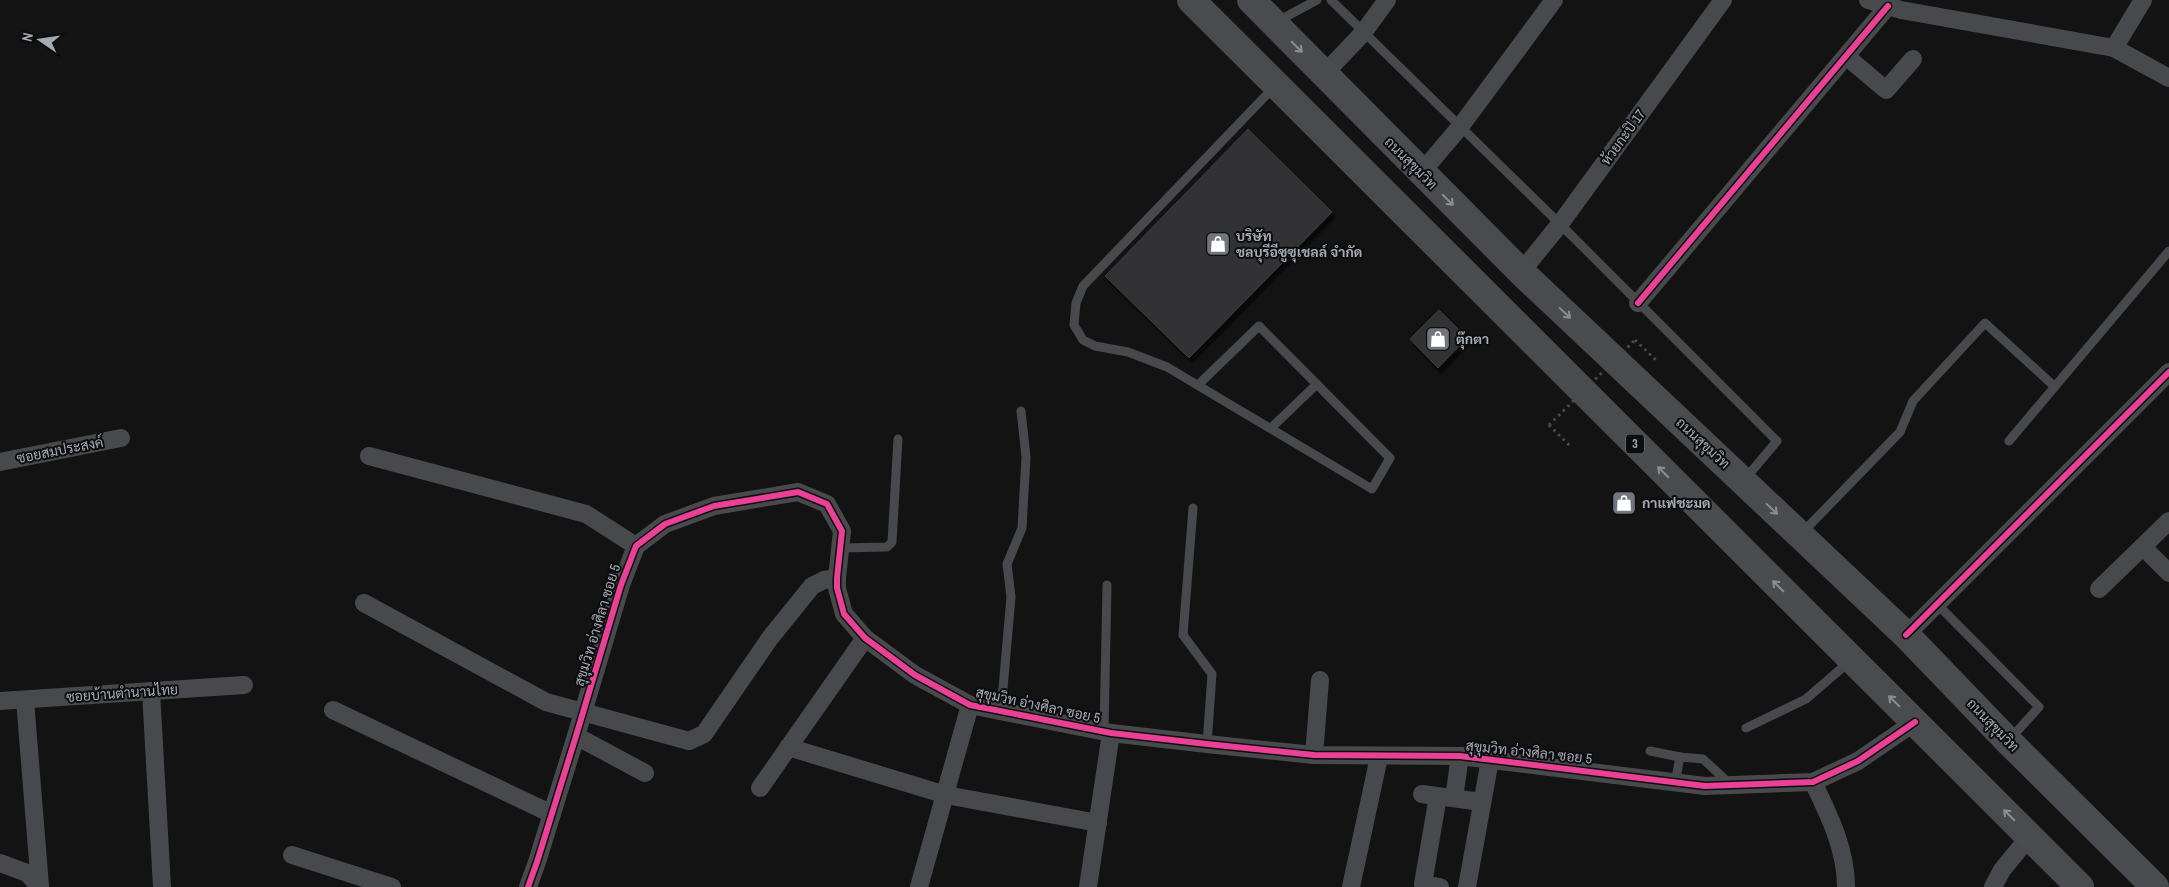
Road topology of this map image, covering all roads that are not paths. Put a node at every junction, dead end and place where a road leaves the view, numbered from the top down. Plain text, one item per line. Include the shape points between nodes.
1 (1191, 0) edge
2 (1251, 0) edge
3 (1317, 0) edge
4 (1331, 0) edge
5 (1387, 0) edge
6 (1554, 0) edge
7 (1723, 0) edge
8 (1868, 0) edge
9 (2143, 0) edge
10 (1898, 5) edge
11 (1274, 24) junction
12 (1363, 33) junction
13 (2114, 48) junction
14 (1847, 57) junction
15 (1913, 59) dead end
16 (1324, 74) junction
17 (2169, 78) edge
18 (1276, 85) junction
19 (1460, 127) junction
20 (1421, 173) junction
21 (1560, 224) junction
22 (2169, 251) edge
23 (1521, 272) junction
24 (1638, 303) junction
25 (2169, 372) edge
26 (1317, 384) junction
27 (1198, 385) junction
28 (2054, 386) junction
29 (1021, 411) dead end
30 (1271, 428) junction
31 (121, 438) dead end
32 (898, 439) dead end
33 (2009, 441) dead end
34 (368, 456) dead end
35 (0, 462) edge
36 (1743, 481) junction
37 (1193, 508) dead end
38 (2169, 521) edge
39 (1800, 535) junction
40 (636, 546) junction
41 (2143, 547) junction
42 (840, 548) junction
43 (2169, 573) edge
44 (837, 578) junction
45 (1107, 585) dead end
46 (2099, 590) dead end
47 (1936, 603) junction
48 (364, 604) dead end
49 (1906, 635) junction
50 (865, 638) junction
51 (1852, 660) junction
52 (1320, 680) dead end
53 (244, 685) dead end
54 (151, 691) junction
55 (25, 700) junction
56 (0, 702) edge
57 (970, 705) junction
58 (333, 710) dead end
59 (1001, 711) junction
60 (584, 712) junction
61 (1916, 722) junction
62 (1746, 728) dead end
63 (1108, 732) junction
64 (576, 736) junction
65 (2008, 741) junction
66 (1207, 744) junction
67 (788, 747) junction
68 (1650, 751) dead end
69 (1314, 755) junction
70 (1460, 756) junction
71 (1379, 757) junction
72 (1680, 757) junction
73 (1490, 760) junction
74 (645, 772) dead end
75 (1813, 782) junction
76 (1675, 783) junction
77 (1731, 785) junction
78 (760, 788) dead end
79 (946, 795) junction
80 (1438, 796) junction
81 (1482, 802) junction
82 (552, 814) junction
83 (1098, 822) junction
84 (2030, 836) junction
85 (292, 855) dead end
86 (0, 863) edge
87 (40, 887) edge
88 (162, 887) edge
89 (392, 887) edge
90 (528, 887) edge
91 (919, 887) edge
92 (1088, 887) edge
93 (1351, 887) edge
94 (1440, 887) edge
95 (1467, 887) edge
96 (1846, 887) edge
97 (1993, 887) edge
98 (2080, 887) edge
99 (2155, 887) edge

1 - 18 highway, 3
2 - 11 highway, ถนนสุขุมวิท
3 - 11 lane
4 - 12 lane
5 - 12 street
6 - 19 street
7 - 21 street, ห้วยกะปิ 17
8 - 10 street
9 - 13 street
10 - 13 street
10 - 14 street
11 -> 16 highway, ถนนสุขุมวิท
12 - 16 street
12 - 19 lane
13 - 17 street
14 - 15 street via 1886,90
14 - 24 street
16 - 20 highway, ถนนสุขุมวิท
18 - 27 lane via 1083,286 1076,303 1074,325 1083,340 1167,367
51 -> 18 highway, 3
19 - 20 street
19 - 21 lane
20 -> 23 highway, ถนนสุขุมวิท
21 - 23 street, ห้วยกะปิ 17
21 - 24 lane
22 - 28 lane
23 -> 36 highway, ถนนสุขุมวิท
24 - 36 lane via 1777,441
25 - 47 street
26 - 27 lane via 1259,326
26 - 30 lane
26 - 30 lane via 1390,458 1372,489
27 - 30 lane
28 - 33 lane
28 - 39 lane via 1985,323 1913,401 1900,432
29 - 59 lane via 1026,457 1022,528 1007,564 1011,597
31 - 35 street, ซอยสมประสงค์
32 - 42 lane via 892,542 887,547
34 - 40 street via 586,514
36 -> 39 highway, ถนนสุขุมวิท
37 - 66 lane via 1183,635 1212,674
38 - 41 street
39 - 49 highway, ถนนสุขุมวิท
40 - 42 street, สุขุมวิท อ่างศิลา ซอย 5 via 665,524 714,506 798,492 827,504 842,531
40 - 60 street, สุขุมวิท อ่างศิลา ซอย 5 via 621,585
41 - 43 street
41 - 46 street
42 - 44 street, สุขุมวิท อ่างศิลา ซอย 5
44 - 50 street, สุขุมวิท อ่างศิลา ซอย 5 via 844,614
44 - 60 street via 812,586 770,638 704,734 694,740 670,737
45 - 63 lane
47 - 49 street
47 - 65 lane via 2039,707
48 - 60 street via 546,702
49 - 65 highway, ถนนสุขุมวิท
50 - 57 street, สุขุมวิท อ่างศิลา ซอย 5 via 915,675
50 - 67 street
61 -> 51 highway, 3
51 - 62 lane via 1806,700
52 - 69 street
53 - 54 street, ซอยบ้านตำนานไทย
54 - 55 street, ซอยบ้านตำนานไทย
54 - 88 street
55 - 56 street, ซอยบ้านตำนานไทย
55 - 87 street
57 - 59 street, สุขุมวิท อ่างศิลา ซอย 5
57 - 79 street
58 - 82 street
59 - 63 street, สุขุมวิท อ่างศิลา ซอย 5
60 - 64 street, สุขุมวิท อ่างศิลา ซอย 5
61 - 75 street, สุขุมวิท อ่างศิลา ซอย 5 via 1858,761
84 -> 61 highway, 3
63 - 66 street, สุขุมวิท อ่างศิลา ซอย 5
63 - 83 street
64 - 74 street
64 - 82 street, สุขุมวิท อ่างศิลา ซอย 5
65 - 99 highway, ถนนสุขุมวิท
66 - 69 street, สุขุมวิท อ่างศิลา ซอย 5
67 - 78 street
67 - 79 street
68 - 72 lane
69 - 71 street, สุขุมวิท อ่างศิลา ซอย 5
70 - 71 street, สุขุมวิท อ่างศิลา ซอย 5
70 - 73 street, สุขุมวิท อ่างศิลา ซอย 5
70 - 80 street
71 - 93 street
72 - 76 lane
72 - 77 lane via 1703,759
73 - 76 street, สุขุมวิท อ่างศิลา ซอย 5
73 - 81 street
75 - 77 street, สุขุมวิท อ่างศิลา ซอย 5
75 - 96 street via 1834,827 1846,873
76 - 77 street, สุขุมวิท อ่างศิลา ซอย 5
79 - 83 street
79 - 91 street
80 - 81 street
80 - 94 street via 1423,884
81 - 95 street
82 - 90 street, สุขุมวิท อ่างศิลา ซอย 5
83 - 92 street
84 - 97 street via 2002,870
84 - 98 highway, 3
85 - 89 street
86 - 87 street via 27,873

